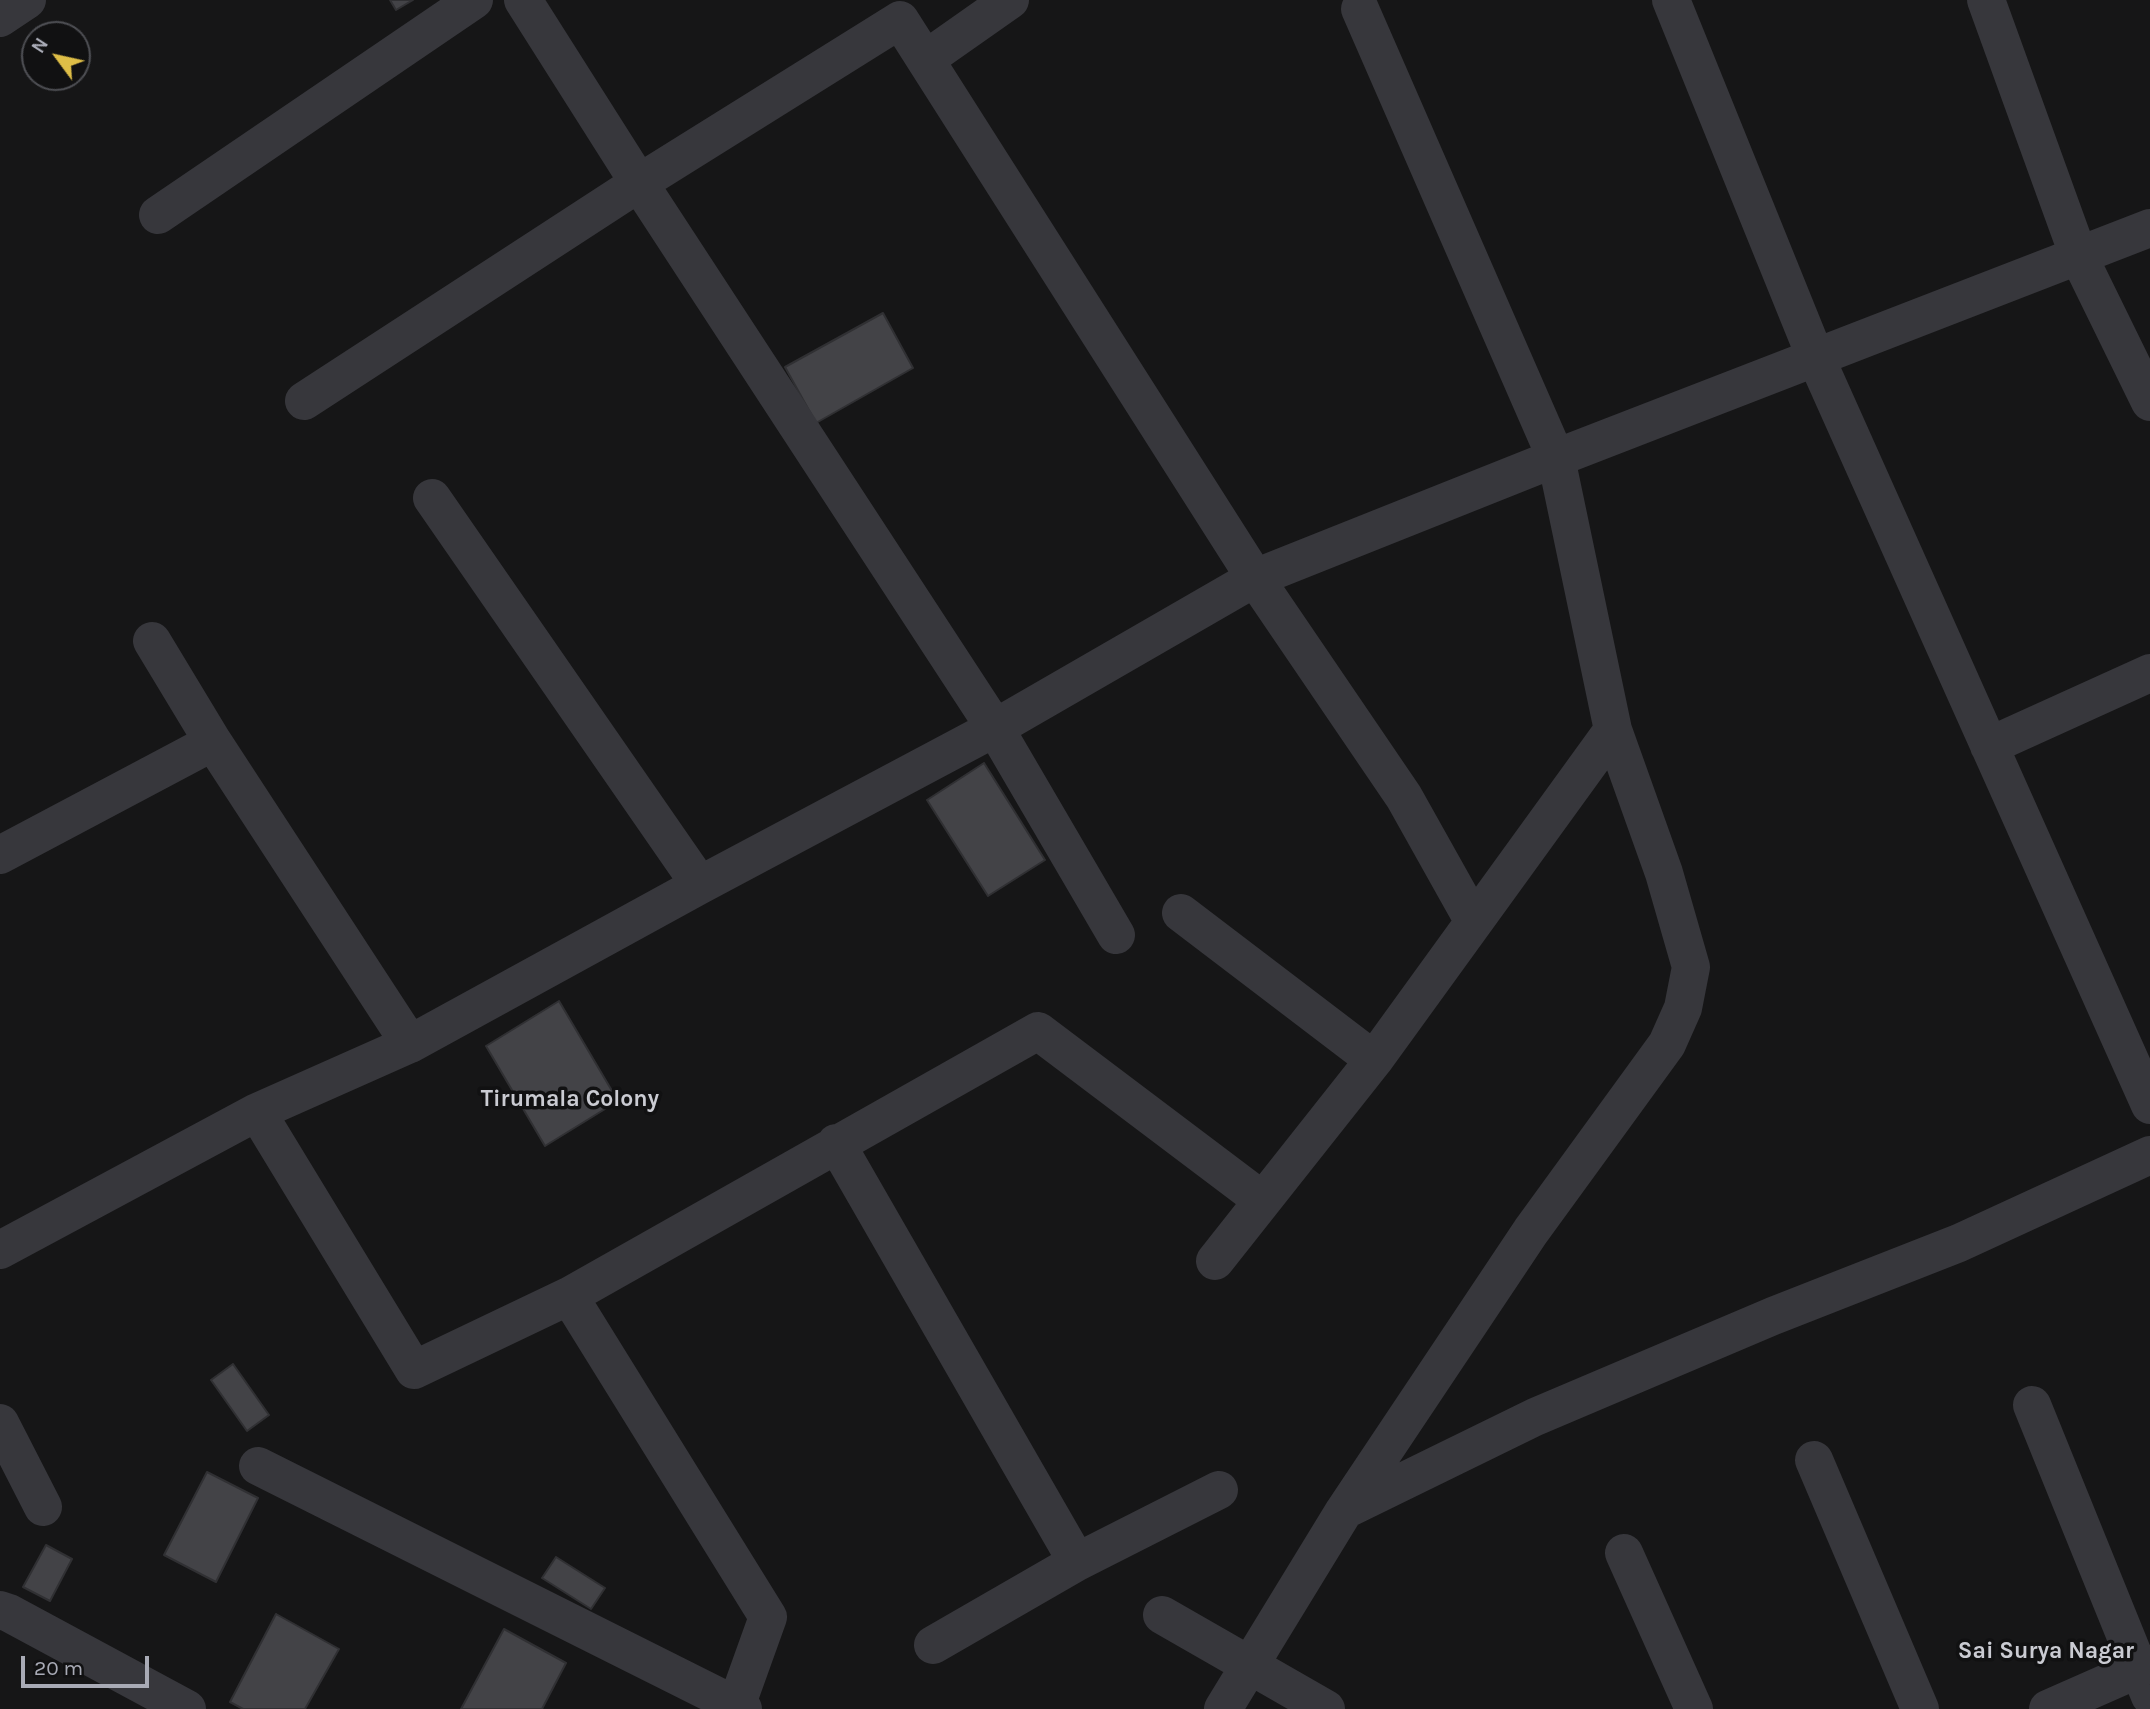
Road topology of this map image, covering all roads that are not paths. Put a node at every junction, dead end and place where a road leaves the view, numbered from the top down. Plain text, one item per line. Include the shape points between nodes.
1 (27, 0) edge
2 (474, 0) edge
3 (523, 0) edge
4 (1010, 0) edge
5 (1671, 0) edge
6 (1986, 0) edge
7 (1360, 9) dead end
8 (0, 18) edge
9 (926, 59) junction
10 (639, 183) junction
11 (158, 215) dead end
12 (2150, 228) edge
13 (2079, 257) junction
14 (1815, 356) junction
15 (304, 401) dead end
16 (2150, 402) edge
17 (1556, 458) junction
18 (432, 498) dead end
19 (1255, 578) junction
20 (152, 641) dead end
21 (2150, 673) edge
22 (995, 728) junction
23 (1613, 730) junction
24 (213, 742) junction
25 (1989, 746) junction
26 (0, 855) edge
27 (700, 885) junction
28 (1181, 913) dead end
29 (1474, 922) junction
30 (1116, 935) dead end
31 (410, 1044) junction
32 (1374, 1059) junction
33 (2150, 1105) edge
34 (257, 1112) junction
35 (836, 1143) junction
36 (2150, 1155) edge
37 (1262, 1200) junction
38 (0, 1250) edge
39 (1215, 1261) dead end
40 (569, 1296) junction
41 (2032, 1405) dead end
42 (0, 1423) edge
43 (1814, 1460) dead end
44 (258, 1466) dead end
45 (1219, 1490) dead end
46 (43, 1507) dead end
47 (1344, 1511) junction
48 (1624, 1553) dead end
49 (1077, 1562) junction
50 (0, 1610) edge
51 (1162, 1615) dead end
52 (933, 1645) dead end
53 (1249, 1666) junction
54 (2147, 1676) edge
55 (738, 1708) edge
56 (187, 1709) edge
57 (1223, 1709) edge
58 (1326, 1709) edge
59 (1693, 1709) edge
60 (1920, 1709) edge
61 (2048, 1709) edge

1 - 8 street
2 - 11 street
3 - 10 street
4 - 9 street
5 - 14 street
6 - 13 street
7 - 17 street
9 - 10 street via 900,20
9 - 19 street
10 - 15 street
10 - 22 street
12 - 13 street
13 - 14 street
13 - 16 street
14 - 17 street
14 - 25 street
17 - 19 street
17 - 23 street
18 - 27 street
19 - 22 street
19 - 29 street via 1404,797
20 - 24 street
21 - 25 street
22 - 27 street
22 - 30 street
23 - 29 street
23 - 47 street via 1664,873 1691,968 1683,1008 1667,1044 1531,1231
24 - 26 street
24 - 31 street
25 - 33 street
27 - 31 street
28 - 32 street
29 - 32 street
31 - 34 street
32 - 37 street
34 - 38 street
34 - 40 street via 414,1370
35 - 37 street via 1038,1031
35 - 40 street
35 - 49 street
36 - 47 street via 1959,1243 1535,1417
37 - 39 street
40 - 55 street via 768,1617
41 - 54 street
42 - 46 street
43 - 60 street
44 - 55 street
45 - 49 street
47 - 53 street
48 - 59 street
49 - 52 street
50 - 56 street
51 - 53 street
53 - 57 street
53 - 58 street
54 - 61 street

